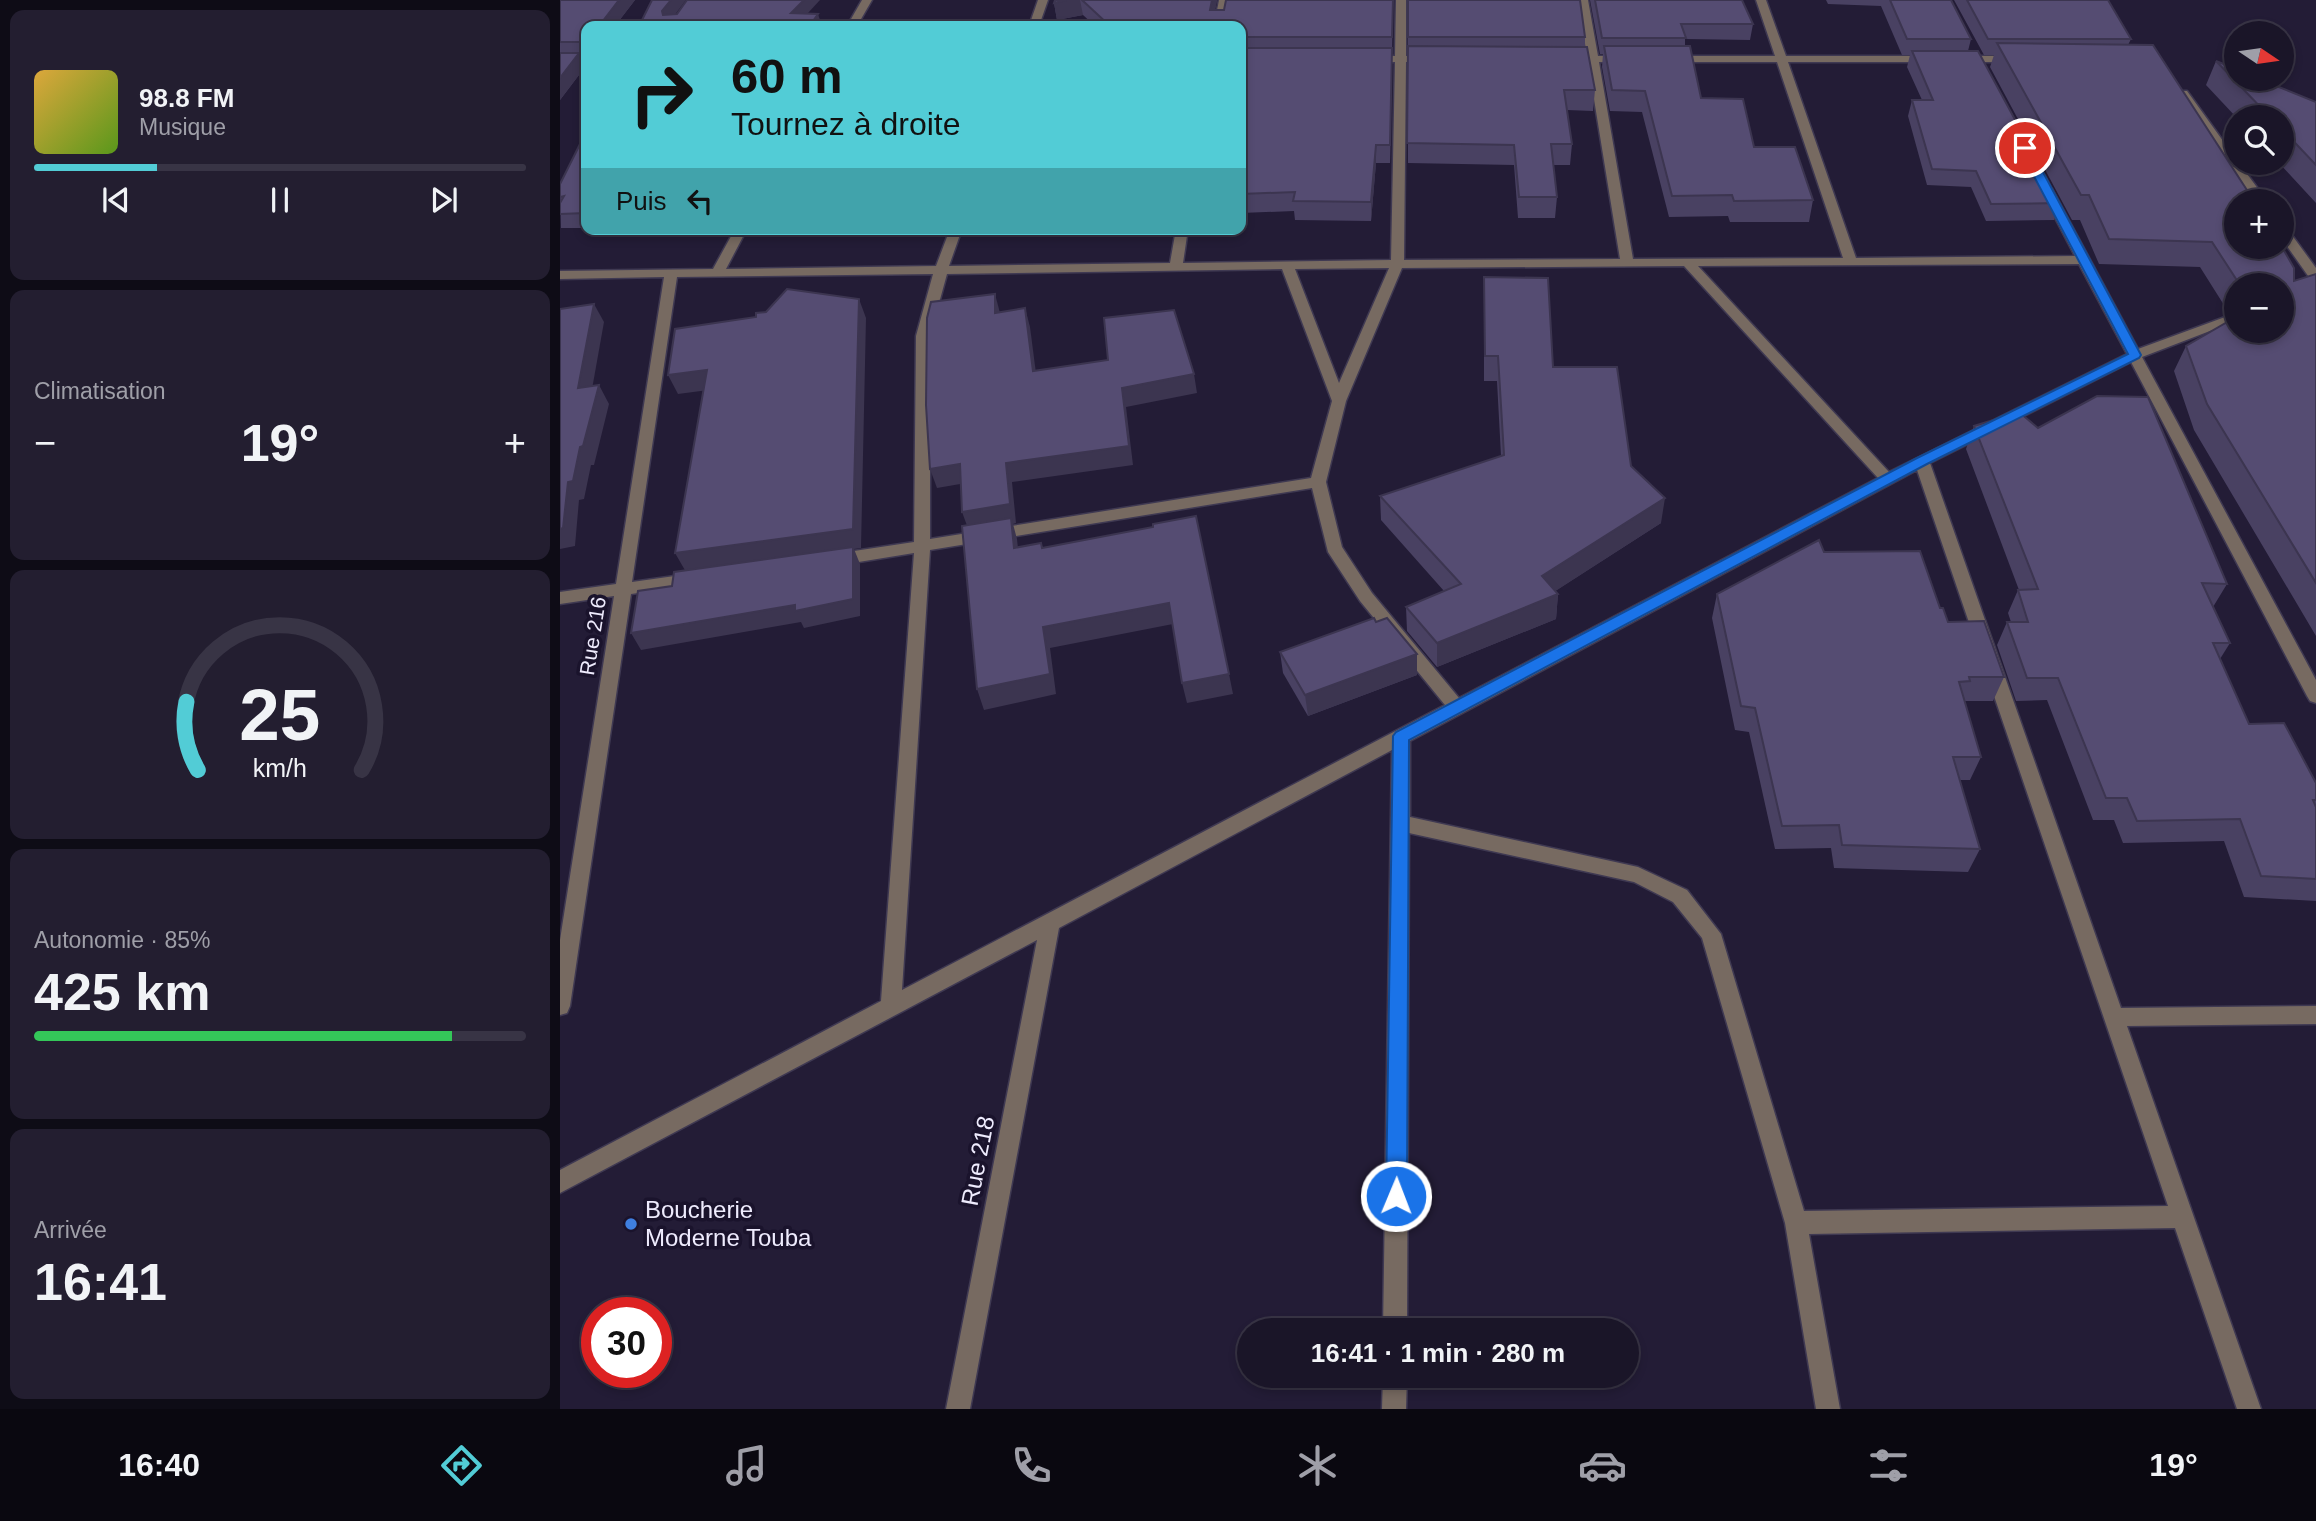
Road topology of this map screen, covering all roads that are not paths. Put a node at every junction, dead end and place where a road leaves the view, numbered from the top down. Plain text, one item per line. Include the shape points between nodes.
1 (867, 0) edge
2 (1043, 0) edge
3 (1224, 0) edge
4 (1401, 0) edge
5 (1583, 0) edge
6 (1761, 0) edge
7 (855, 21) edge
8 (1036, 21) edge
9 (1220, 21) edge
10 (1400, 59) junction
11 (1441, 59) edge
12 (1552, 59) edge
13 (1593, 59) junction
14 (1633, 59) edge
15 (1660, 59) edge
16 (1781, 59) junction
17 (2029, 59) edge
18 (1360, 60) edge
19 (560, 61) edge
20 (581, 61) edge
21 (2176, 84) edge
22 (2040, 177) edge
23 (2252, 189) edge
24 (738, 235) edge
25 (954, 235) edge
26 (1181, 235) edge
27 (2294, 247) edge
28 (2084, 260) junction
29 (1851, 261) junction
30 (1627, 263) junction
31 (1688, 263) junction
32 (1287, 265) junction
33 (1397, 265) junction
34 (1175, 267) junction
35 (941, 270) junction
36 (671, 273) junction
37 (717, 273) junction
38 (560, 275) edge
39 (2316, 277) edge
40 (2224, 322) edge
41 (2135, 355) junction
42 (1339, 401) junction
43 (1922, 461) junction
44 (1887, 479) junction
45 (1318, 482) junction
46 (922, 547) junction
47 (814, 562) edge
48 (719, 576) edge
49 (624, 589) junction
50 (560, 598) edge
51 (2316, 696) edge
52 (1457, 707) junction
53 (1401, 736) junction
54 (1401, 823) junction
55 (1050, 923) junction
56 (560, 1006) edge
57 (891, 1006) junction
58 (2316, 1015) edge
59 (2112, 1017) junction
60 (560, 1182) edge
61 (2182, 1217) junction
62 (1796, 1223) junction
63 (1395, 1318) edge
64 (1395, 1388) edge
65 (958, 1409) edge
66 (1394, 1409) edge
67 (1828, 1409) edge
68 (2249, 1409) edge

1 - 7 street
2 - 8 street
3 - 9 street
4 - 10 street
5 - 13 street
6 - 16 street
10 - 11 street
10 - 18 street
10 - 33 street
12 - 13 street
13 - 14 street
13 - 30 street
15 - 16 street
16 - 17 street
16 - 29 street
19 - 20 street
21 - 23 street
22 - 28 street
24 - 37 street
25 - 35 street
26 - 34 street
27 - 39 street
28 - 29 street
28 - 41 street
29 - 31 street
30 - 31 street
30 - 33 street
31 - 44 street
32 - 33 street
32 - 34 street
32 - 42 street
33 - 42 street
34 - 35 street
35 - 37 street
35 - 46 street via 923,336
36 - 37 street
36 - 38 street
36 - 49 street, Rue 216
40 - 41 street
41 - 43 street
41 - 51 street
42 - 45 street
43 - 44 street
43 - 59 street
44 - 52 street
45 - 46 street
45 - 52 street via 1334,548 1366,597
46 - 47 street
46 - 57 street
48 - 49 street
49 - 50 street
49 - 56 street, Rue 216
52 - 53 street
53 - 54 street
53 - 55 street
54 - 62 street via 1638,874 1680,896 1711,934
54 - 63 street
55 - 57 street
55 - 65 street, Rue 218
57 - 60 street
58 - 59 street
59 - 61 street
61 - 62 street
61 - 68 street
62 - 67 street
64 - 66 street

